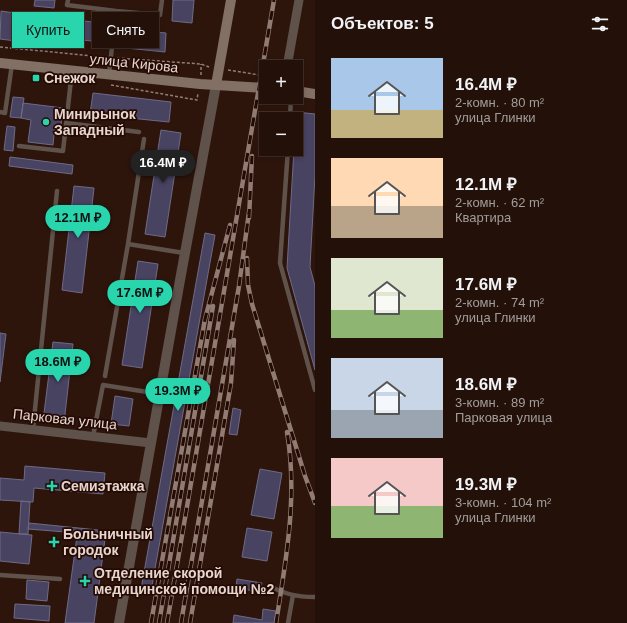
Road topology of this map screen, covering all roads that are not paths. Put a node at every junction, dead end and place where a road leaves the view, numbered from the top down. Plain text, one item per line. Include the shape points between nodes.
1 (68, 0) edge
2 (162, 0) edge
3 (231, 0) edge
4 (299, 0) edge
5 (116, 11) junction
6 (288, 60) edge
7 (0, 63) edge
8 (12, 64) junction
9 (72, 70) junction
10 (109, 74) junction
11 (216, 84) junction
12 (259, 87) edge
13 (303, 93) edge
14 (315, 94) edge
15 (0, 112) edge
16 (66, 123) junction
17 (139, 132) dead end
18 (144, 139) dead end
19 (20, 146) dead end
20 (288, 156) edge
21 (57, 191) dead end
22 (128, 244) junction
23 (184, 253) junction
24 (105, 376) dead end
25 (315, 390) edge
26 (160, 394) junction
27 (0, 426) edge
28 (33, 429) junction
29 (93, 436) junction
30 (151, 443) junction
31 (0, 575) edge
32 (60, 579) dead end
33 (269, 585) dead end
34 (293, 595) junction
35 (315, 598) edge
36 (119, 623) edge
37 (288, 623) edge

1 - 5 lane via 67,5
2 - 5 lane via 160,15
3 - 11 main road
4 - 6 street
5 - 10 lane
7 - 8 main road, улица Кирова
8 - 9 main road, улица Кирова
8 - 15 lane via 5,113
9 - 10 main road, улица Кирова
9 - 16 lane
10 - 11 main road, улица Кирова
11 - 12 main road, улица Кирова
11 - 23 street
13 - 14 main road
16 - 17 lane
16 - 19 lane via 63,151
18 - 22 lane
20 - 25 lane via 280,263
21 - 28 lane
22 - 23 lane
22 - 24 lane
23 - 26 street
26 - 29 lane via 103,384
26 - 30 street
27 - 28 street, Парковая улица
28 - 29 street, Парковая улица
29 - 30 street, Парковая улица
30 - 36 street
31 - 32 lane
33 - 34 lane
34 - 35 lane
34 - 37 lane

